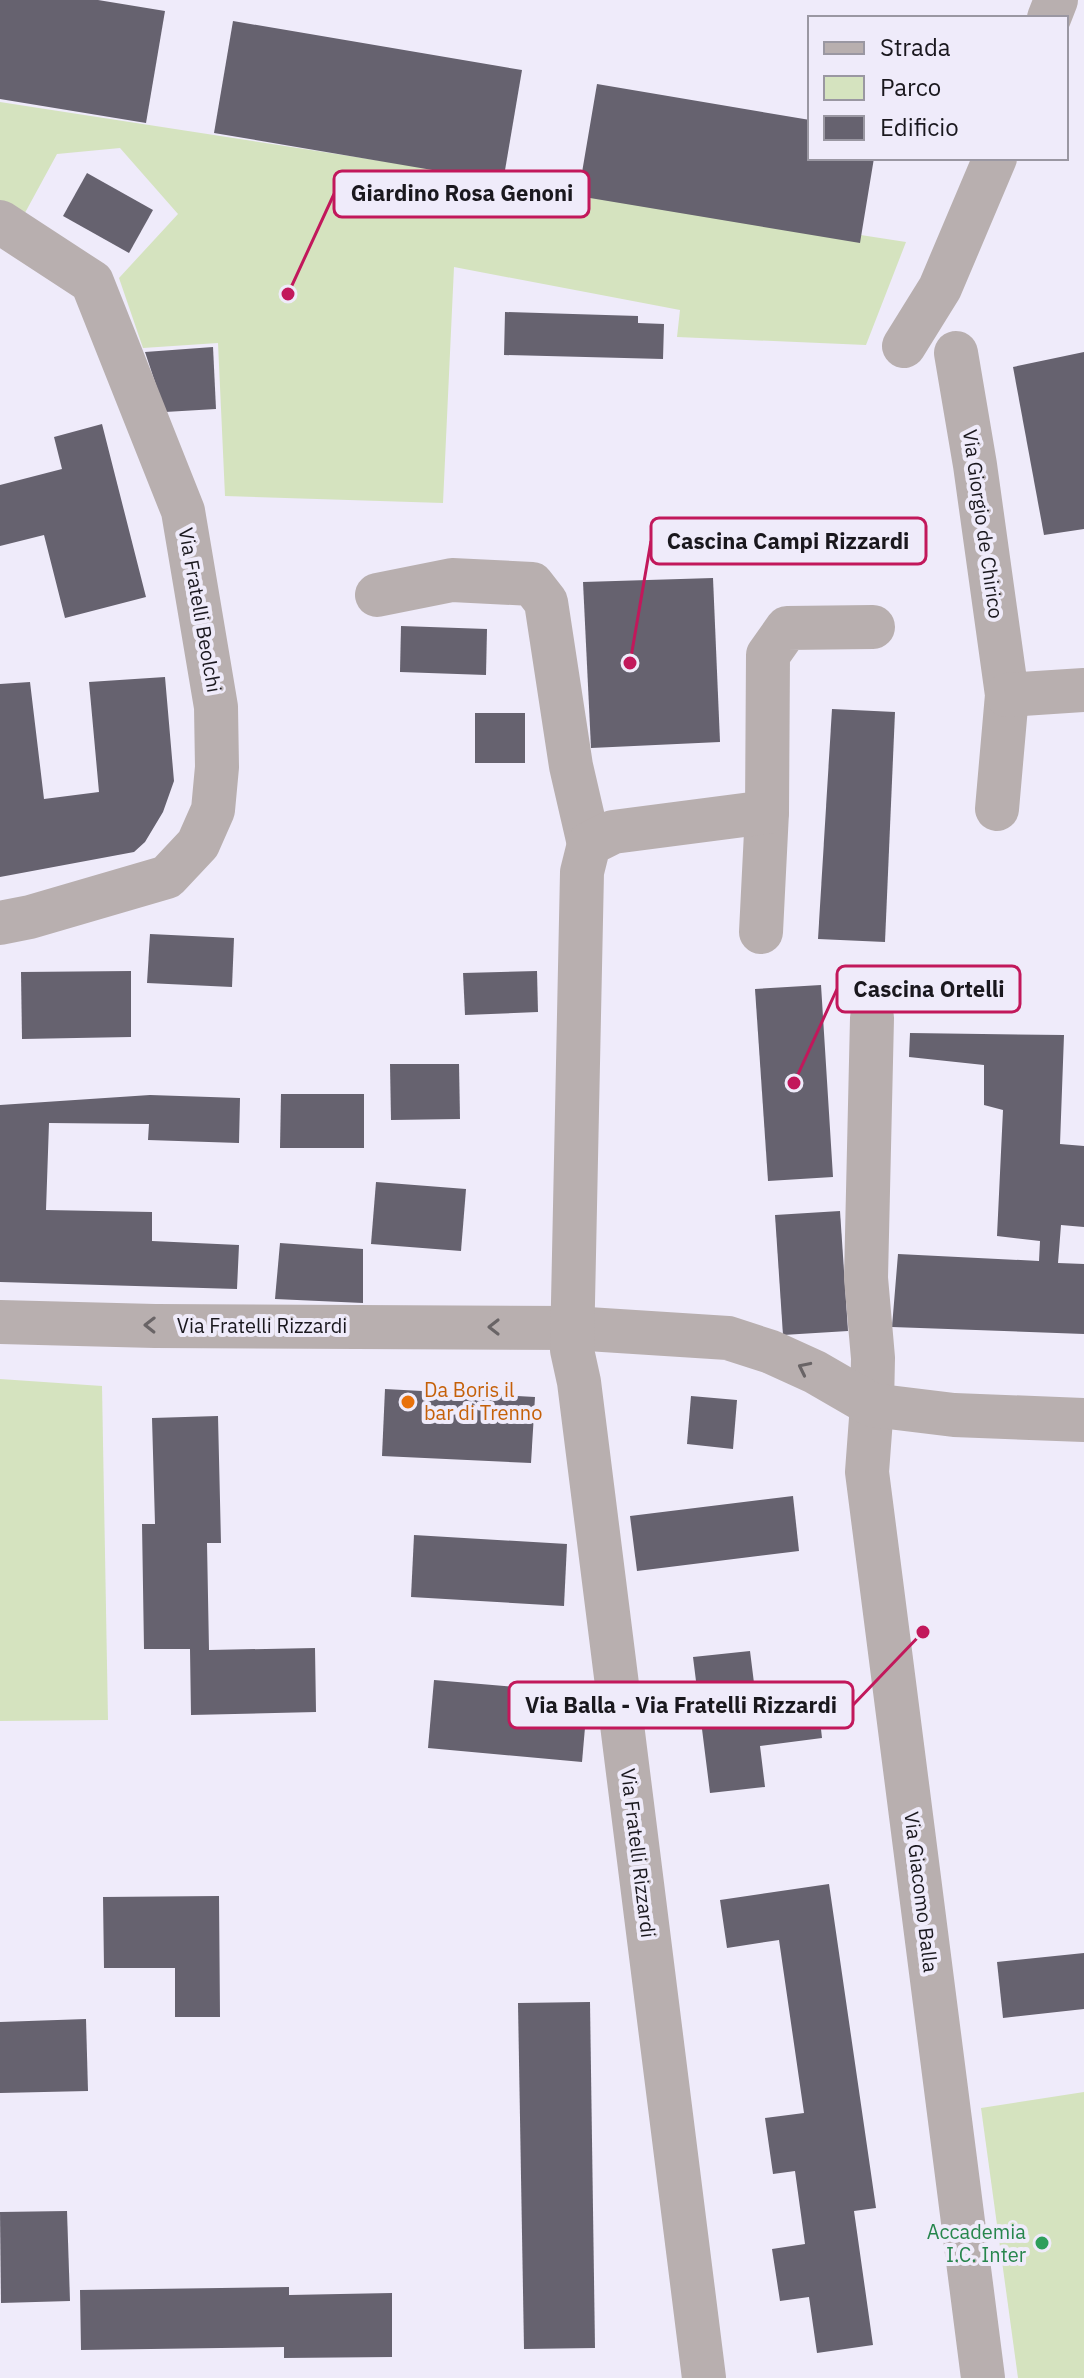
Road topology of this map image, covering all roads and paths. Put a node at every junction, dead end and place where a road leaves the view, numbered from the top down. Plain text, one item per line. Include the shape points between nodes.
1 (994, 160) edge
2 (0, 222) edge
3 (377, 595) dead end
4 (873, 627) dead end
5 (1084, 690) edge
6 (1007, 695) junction
7 (997, 809) dead end
8 (767, 812) junction
9 (589, 844) junction
10 (0, 923) edge
11 (761, 932) dead end
12 (872, 1018) dead end
13 (0, 1322) edge
14 (572, 1328) junction
15 (872, 1405) junction
16 (1084, 1420) edge
17 (704, 2378) edge
18 (983, 2378) edge

1 - 6 street, Via Giorgio de Chirico via 940,288 931,348 975,465
2 - 10 street, Via Fratelli Beolchi via 92,282 183,511 216,707 217,767 213,810 198,844 167,877
3 - 9 street via 452,580 532,584 546,602 571,766
4 - 8 street via 787,628 768,655
5 - 6 street
6 - 7 street, Via Giorgio de Chirico
8 - 9 street via 613,832
8 - 11 street
9 - 14 street via 582,872
12 - 15 street, Via Giacomo Balla via 866,1278
14 -> 13 street, Via Fratelli Rizzardi
15 -> 14 street, Via Fratelli Rizzardi via 786,1359 728,1338
14 - 17 street, Via Fratelli Rizzardi
15 - 16 street, Via Fratelli Rizzardi via 954,1415
15 - 18 street, Via Giacomo Balla via 867,1472

